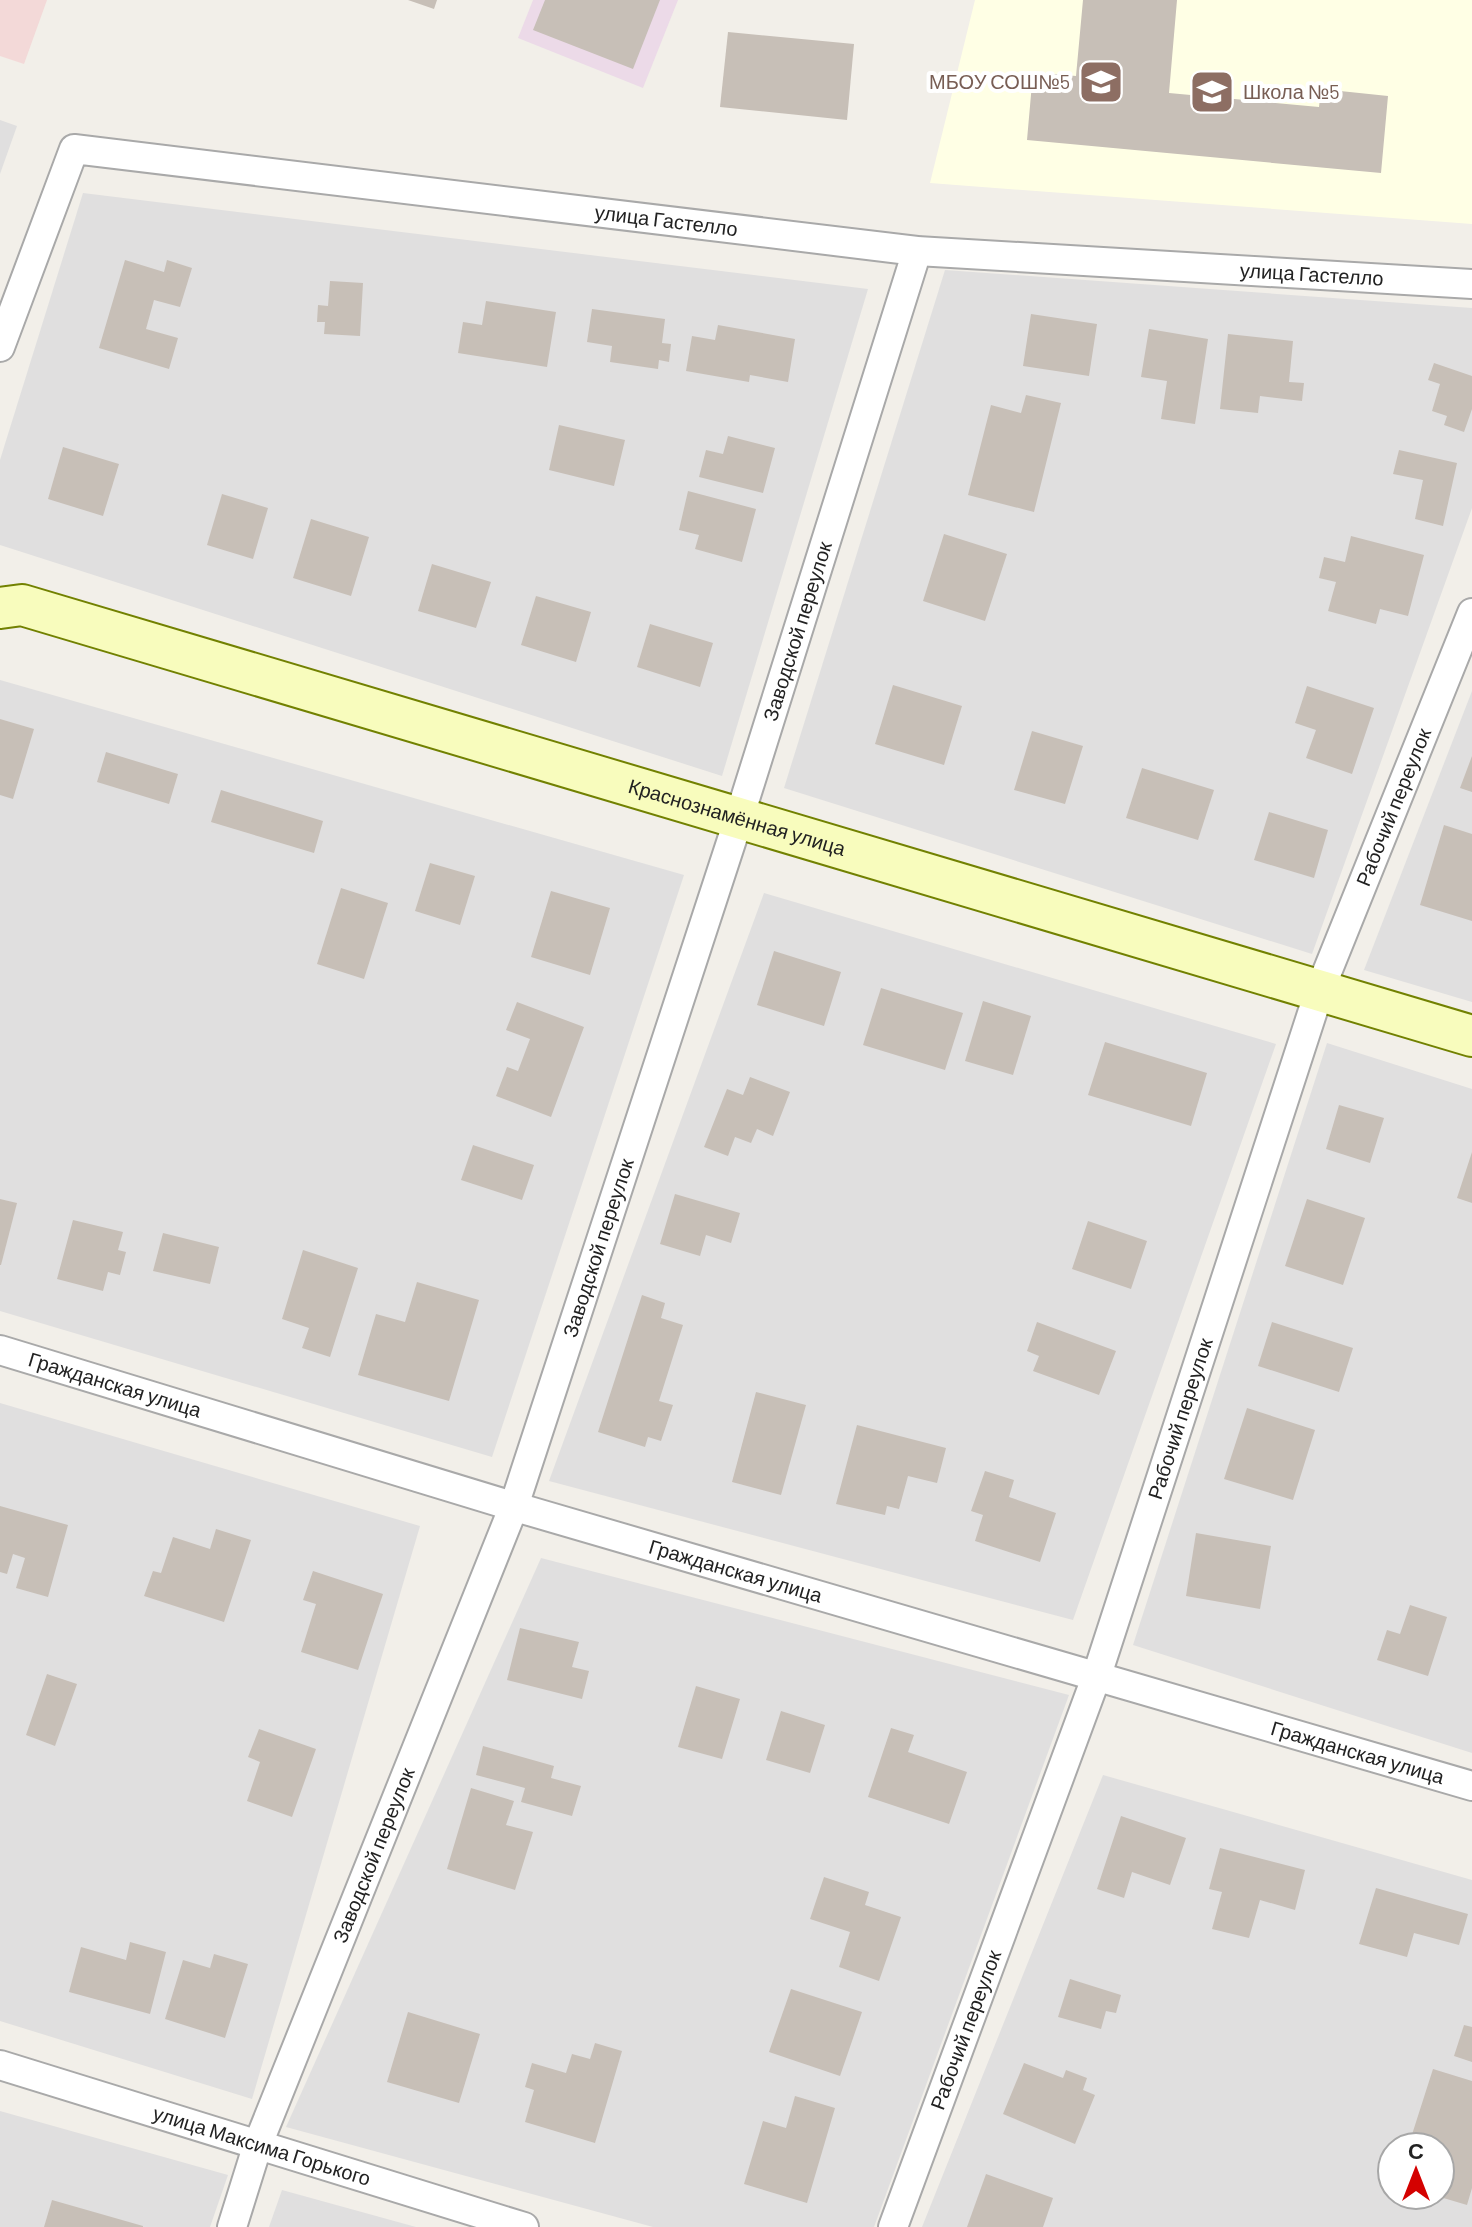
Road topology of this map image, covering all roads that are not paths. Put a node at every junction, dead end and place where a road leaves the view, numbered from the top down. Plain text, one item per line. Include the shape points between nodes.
1 (917, 251) junction
2 (1472, 284) edge
3 (0, 347) edge
4 (0, 608) edge
5 (1472, 613) edge
6 (739, 818) junction
7 (1319, 992) junction
8 (1472, 1036) edge
9 (0, 1350) edge
10 (514, 1506) junction
11 (1097, 1675) junction
12 (1472, 1786) edge
13 (0, 2065) edge
14 (258, 2144) junction
15 (232, 2227) edge
16 (524, 2227) edge
17 (893, 2227) edge

1 - 2 street, улица Гастелло
1 - 3 street, улица Гастелло via 74,149
1 - 6 street, Заводской переулок
4 - 6 main road, Краснознамённая улица via 22,605
5 - 7 street, Рабочий переулок
6 - 7 main road, Краснознамённая улица
6 - 10 street, Заводской переулок
7 - 8 main road, Краснознамённая улица
7 - 11 street, Рабочий переулок
9 - 10 street, Гражданская улица
10 - 11 street, Гражданская улица
10 - 14 street, Заводской переулок
11 - 12 street, Гражданская улица
11 - 17 street, Рабочий переулок
13 - 14 street, улица Максима Горького
14 - 15 street, Заводской переулок
14 - 16 street, улица Максима Горького

